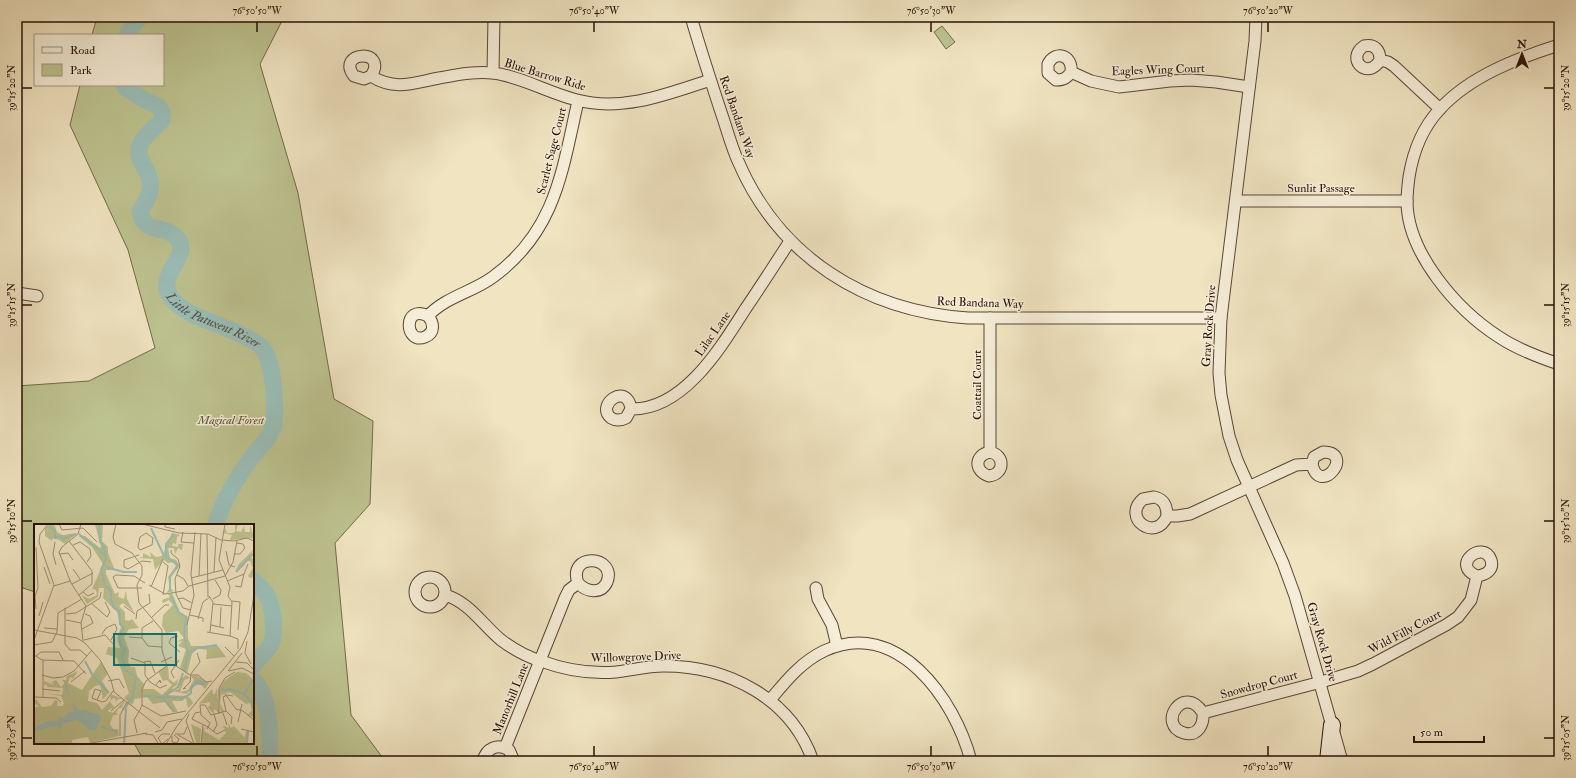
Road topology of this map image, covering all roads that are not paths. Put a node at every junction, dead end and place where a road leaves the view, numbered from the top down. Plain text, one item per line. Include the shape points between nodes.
1 (494, 17) edge
2 (691, 17) edge
3 (1256, 17) edge
4 (1559, 45) edge
5 (1380, 60) dead end
6 (1071, 72) dead end
7 (493, 73) junction
8 (371, 76) dead end
9 (710, 80) junction
10 (1249, 87) junction
11 (578, 101) junction
12 (1440, 109) junction
13 (1236, 201) junction
14 (1407, 201) junction
15 (790, 241) junction
16 (17, 293) edge
17 (37, 296) dead end
18 (428, 316) dead end
19 (990, 318) junction
20 (1221, 318) junction
21 (1559, 364) edge
22 (631, 410) dead end
23 (990, 452) dead end
24 (1312, 464) dead end
25 (1248, 488) junction
26 (1167, 516) dead end
27 (1477, 576) dead end
28 (578, 583) dead end
29 (816, 588) dead end
30 (445, 595) dead end
31 (837, 646) junction
32 (540, 661) junction
33 (1321, 682) junction
34 (770, 700) junction
35 (1203, 713) dead end
36 (1332, 725) junction
37 (505, 748) junction
38 (483, 761) edge
39 (514, 761) edge
40 (813, 761) edge
41 (971, 761) edge
42 (1328, 761) edge
43 (1342, 761) edge

1 - 7 street
2 - 9 street, Red Bandana Way
3 - 10 street, Gray Rock Drive
4 - 12 street via 1491,72 1455,95
5 - 12 street via 1394,66
6 - 10 street, Eagles Wing Court via 1091,81 1119,87 1191,80
7 - 8 street, Blue Barrow Ride via 456,75 406,85 392,85
7 - 11 street, Blue Barrow Ride
9 - 11 street, Blue Barrow Ride via 643,100 621,103
9 - 15 street, Red Bandana Way via 738,161 748,182 759,202
10 - 13 street, Gray Rock Drive
11 - 18 street, Scarlet Sage Court via 555,196 531,240 493,278 442,304
12 - 14 street via 1426,129 1415,153
13 - 14 street, Sunlit Passage
13 - 20 street, Gray Rock Drive
14 - 21 street via 1419,248 1451,296 1466,312 1499,337 1518,348
15 - 19 street, Red Bandana Way via 823,269 882,301 923,313 949,317
15 - 22 street, Lilac Lane via 727,338 701,372 666,400 651,407
16 - 17 street
19 - 20 street, Red Bandana Way
19 - 23 street, Coattail Court
20 - 25 street, Gray Rock Drive via 1221,395 1229,436
24 - 25 street via 1296,465
25 - 26 street via 1190,514
25 - 33 street, Gray Rock Drive via 1283,563
27 - 33 street, Wild Filly Court via 1471,600 1458,617 1363,669
28 - 32 street, Manorhill Lane via 569,590 565,598
29 - 31 street via 818,599 832,625
30 - 32 street, Willowgrove Drive via 461,601 502,640 521,653
31 - 34 street via 802,666
31 - 41 street via 859,644 881,647 899,654 917,667 927,677 954,718
32 - 34 street, Willowgrove Drive via 562,668 594,672 663,666 704,670 725,676
32 - 37 street, Manorhill Lane
33 - 35 street, Snowdrop Court
33 - 36 street, Gray Rock Drive
34 - 40 street, Willowgrove Drive via 798,732
36 - 42 street
36 - 43 street, Gray Rock Drive
37 - 38 street, Manorhill Lane via 491,748
37 - 39 street, Manorhill Lane via 512,753

